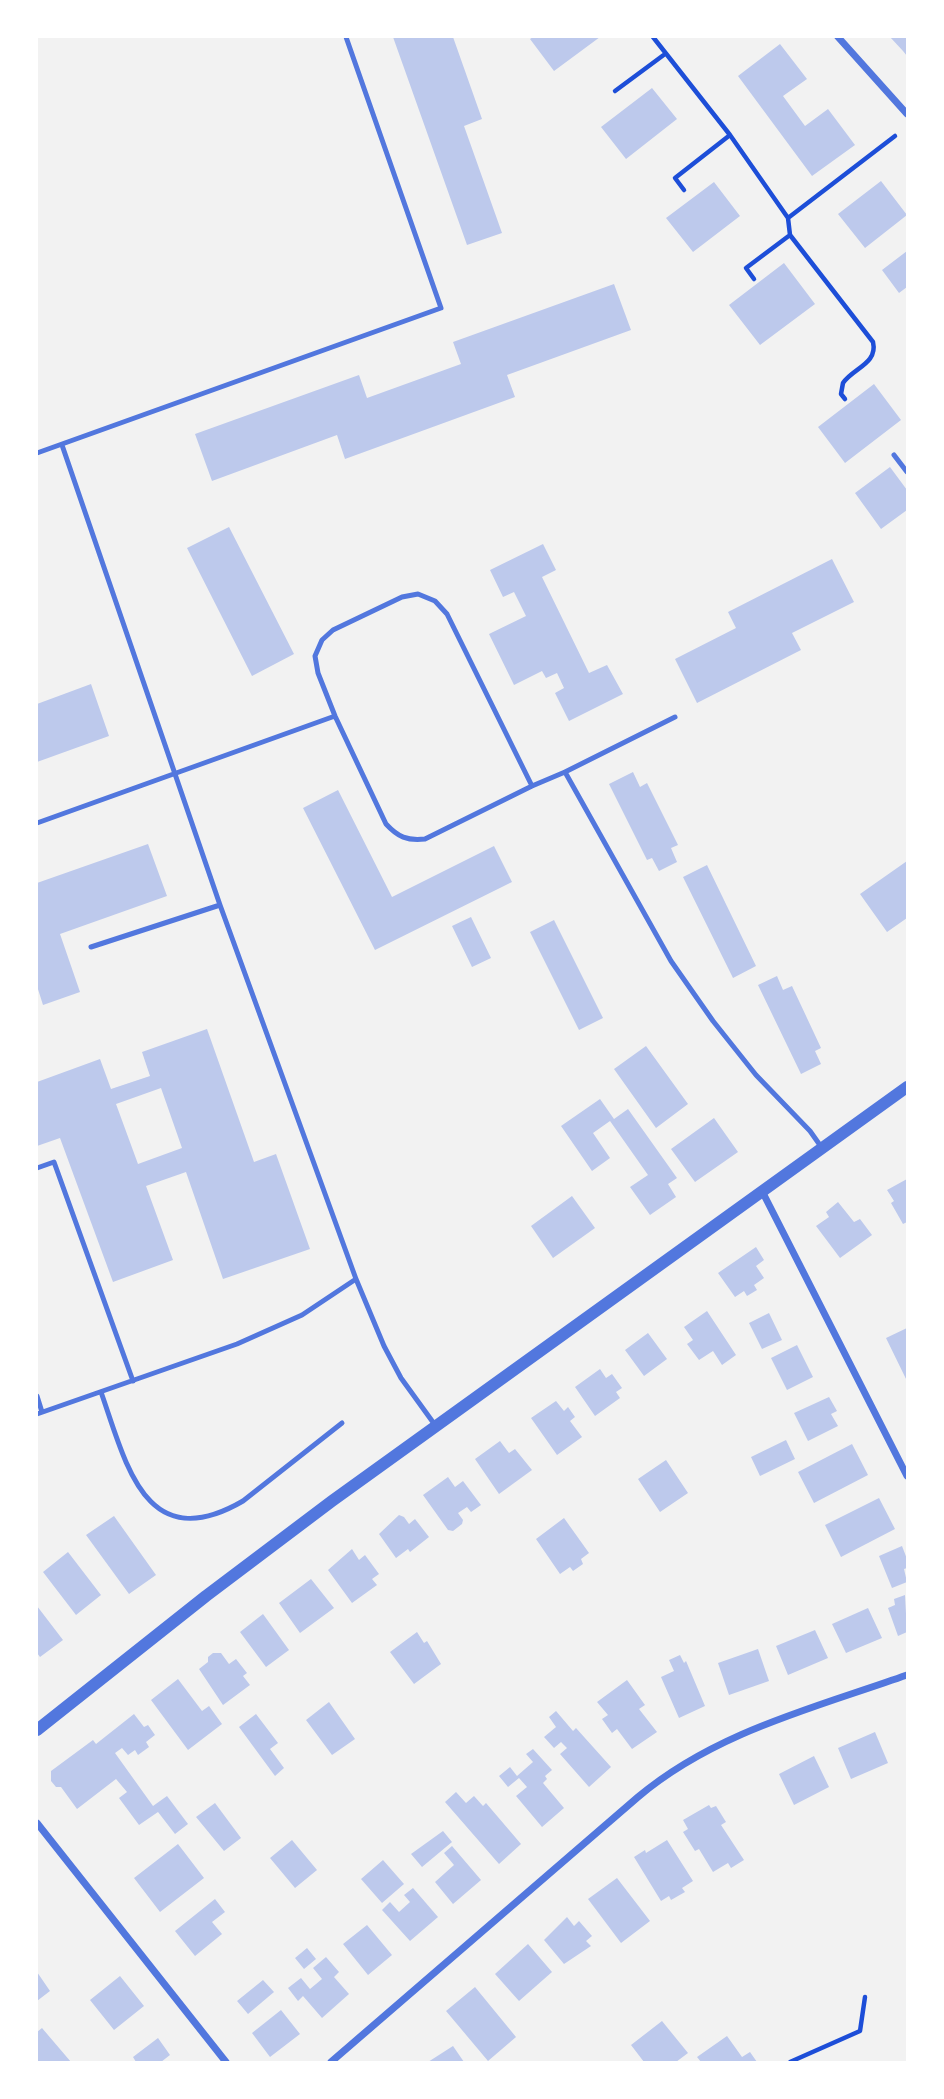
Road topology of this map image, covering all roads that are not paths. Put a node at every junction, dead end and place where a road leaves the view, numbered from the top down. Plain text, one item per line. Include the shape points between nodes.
1 (346, 37) edge
2 (838, 37) edge
3 (907, 114) edge
4 (62, 445) junction
5 (37, 453) edge
6 (894, 455) dead end
7 (907, 472) edge
8 (335, 716) junction
9 (676, 717) dead end
10 (565, 772) junction
11 (175, 774) junction
12 (531, 786) junction
13 (37, 823) edge
14 (220, 905) junction
15 (91, 947) dead end
16 (907, 1087) edge
17 (822, 1148) junction
18 (37, 1168) edge
19 (762, 1191) junction
20 (356, 1279) junction
21 (133, 1381) junction
22 (101, 1392) junction
23 (37, 1396) edge
24 (39, 1413) edge
25 (342, 1423) dead end
26 (436, 1427) junction
27 (907, 1476) edge
28 (907, 1675) edge
29 (37, 1730) edge
30 (37, 1823) edge
31 (226, 2062) edge
32 (331, 2062) edge

1 - 4 lane via 441,308
2 - 3 street
4 - 5 lane
4 - 11 lane
6 - 7 lane
8 - 11 lane
8 - 12 lane via 386,824 410,841 425,839
8 - 12 lane via 318,673 316,656 322,640 401,597 418,594 435,601 447,614
9 - 10 lane
10 - 12 lane
10 - 17 lane via 671,961 755,1075
11 - 13 lane
11 - 14 lane
14 - 15 lane
14 - 20 lane
16 - 17 street
17 - 19 street
18 - 21 lane via 54,1162
19 - 26 street
19 - 27 street
20 - 21 lane via 302,1315
20 - 26 lane via 401,1378
21 - 22 lane
22 - 24 lane
22 - 25 lane via 133,1478 164,1514 178,1517 206,1516 243,1501
23 - 24 lane
26 - 29 street via 206,1596
28 - 32 street via 742,1733 669,1773
30 - 31 street

